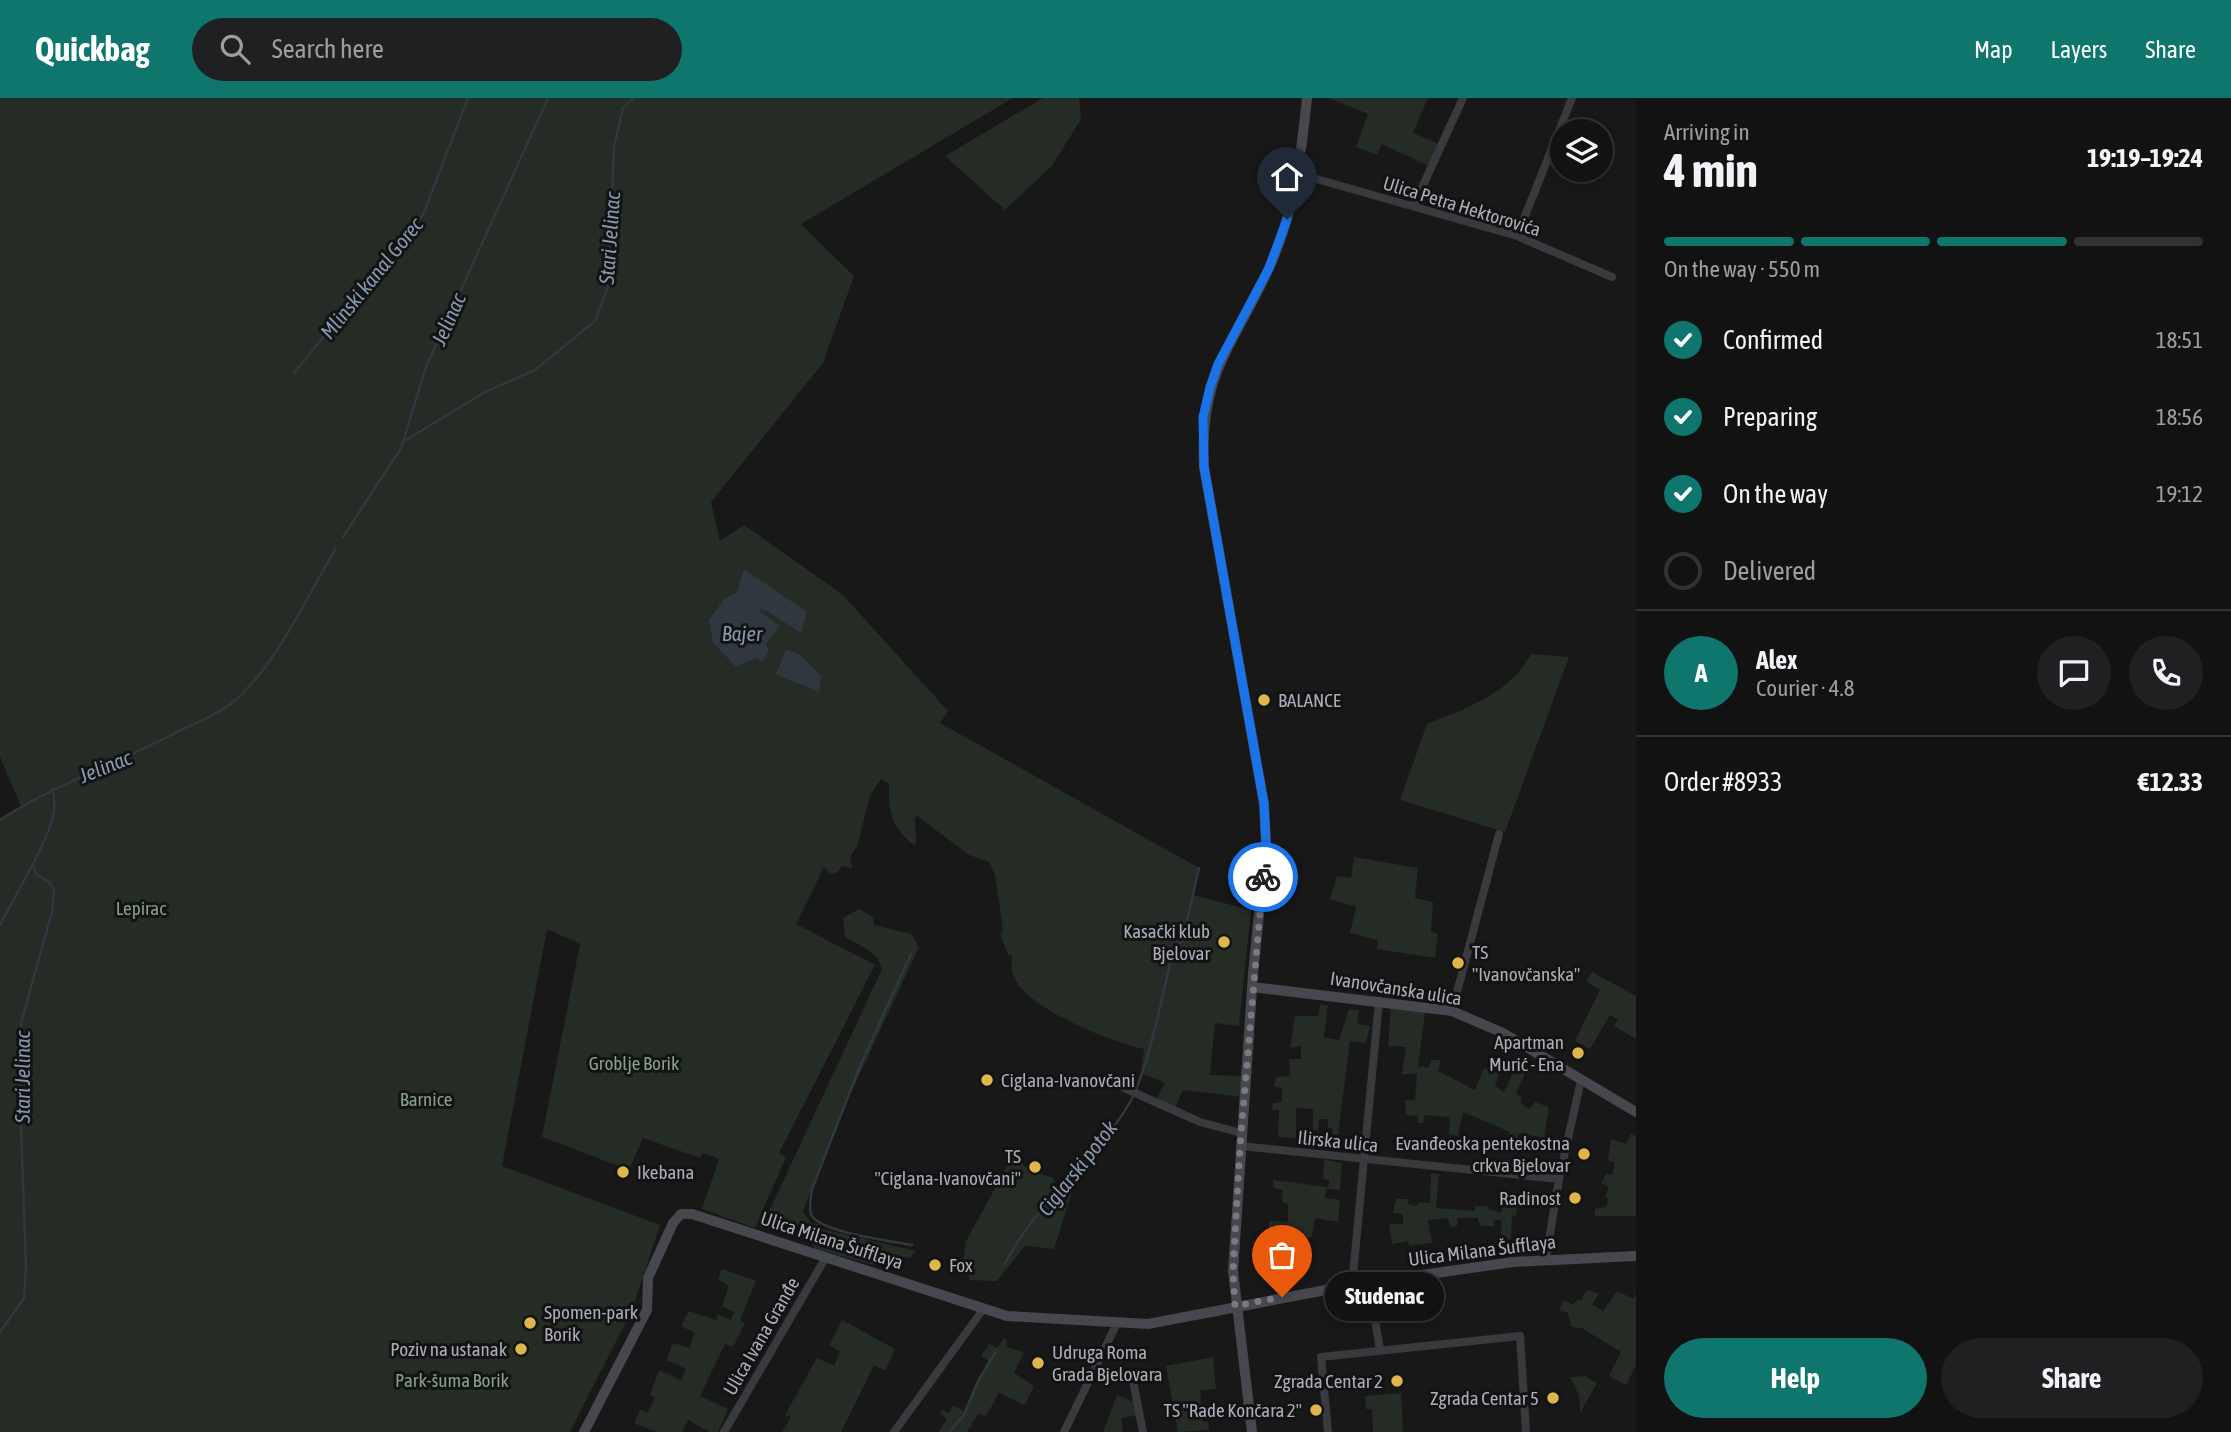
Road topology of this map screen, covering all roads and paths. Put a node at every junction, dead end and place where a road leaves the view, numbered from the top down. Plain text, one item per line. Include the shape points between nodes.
1 (1307, 98) edge
2 (1463, 98) edge
3 (1572, 98) edge
4 (1299, 174) junction
5 (1414, 205) junction
6 (1517, 236) junction
7 (1612, 277) dead end
8 (1499, 834) dead end
9 (1252, 987) junction
10 (1379, 1001) junction
11 (1452, 1011) junction
12 (1581, 1080) junction
13 (1124, 1088) dead end
14 (1636, 1112) edge
15 (1241, 1133) junction
16 (1240, 1146) junction
17 (1364, 1159) junction
18 (1559, 1179) junction
19 (1636, 1256) edge
20 (826, 1257) junction
21 (1546, 1258) junction
22 (1369, 1283) junction
23 (1352, 1285) junction
24 (1235, 1306) junction
25 (984, 1308) junction
26 (1118, 1323) junction
27 (1380, 1350) junction
28 (1135, 1386) dead end
29 (584, 1432) edge
30 (724, 1432) edge
31 (894, 1432) edge
32 (1064, 1432) edge
33 (1143, 1432) edge
34 (1252, 1432) edge
35 (1328, 1432) edge
36 (1526, 1432) edge

1 - 4 street
2 - 5 street
3 - 6 street
4 - 5 street, Ulica Petra Hektorovića
4 - 9 street via 1269,268 1218,364 1203,417 1204,467 1264,804 1266,844
5 - 6 street, Ulica Petra Hektorovića
6 - 7 street, Ulica Petra Hektorovića
8 - 11 street
9 - 10 street, Ivanovčanska ulica
9 - 15 street
10 - 11 street, Ivanovčanska ulica
10 - 17 street
11 - 12 street, Ivanovčanska ulica via 1503,1033
12 - 14 street, Ivanovčanska ulica
12 - 18 street
13 - 15 street via 1200,1122
15 - 16 street
16 - 17 street, Ilirska ulica
16 - 24 street
17 - 18 street, Ilirska ulica
17 - 23 street
18 - 21 street
19 - 21 street, Ulica Milana Šufflaya
20 - 25 street, Ulica Milana Šufflaya
20 - 29 street, Ulica Milana Šufflaya via 681,1214 648,1279 647,1310
20 - 30 street, Ulica Ivana Granđe
21 - 22 street, Ulica Milana Šufflaya
22 - 23 street, Ulica Milana Šufflaya
22 - 27 street
23 - 24 street, Ulica Milana Šufflaya
24 - 26 street, Ulica Milana Šufflaya via 1147,1324
24 - 34 street
25 - 26 street, Ulica Milana Šufflaya via 1013,1317
25 - 31 street
26 - 32 street
27 - 35 street via 1321,1357
27 - 36 street via 1520,1336
28 - 33 street

